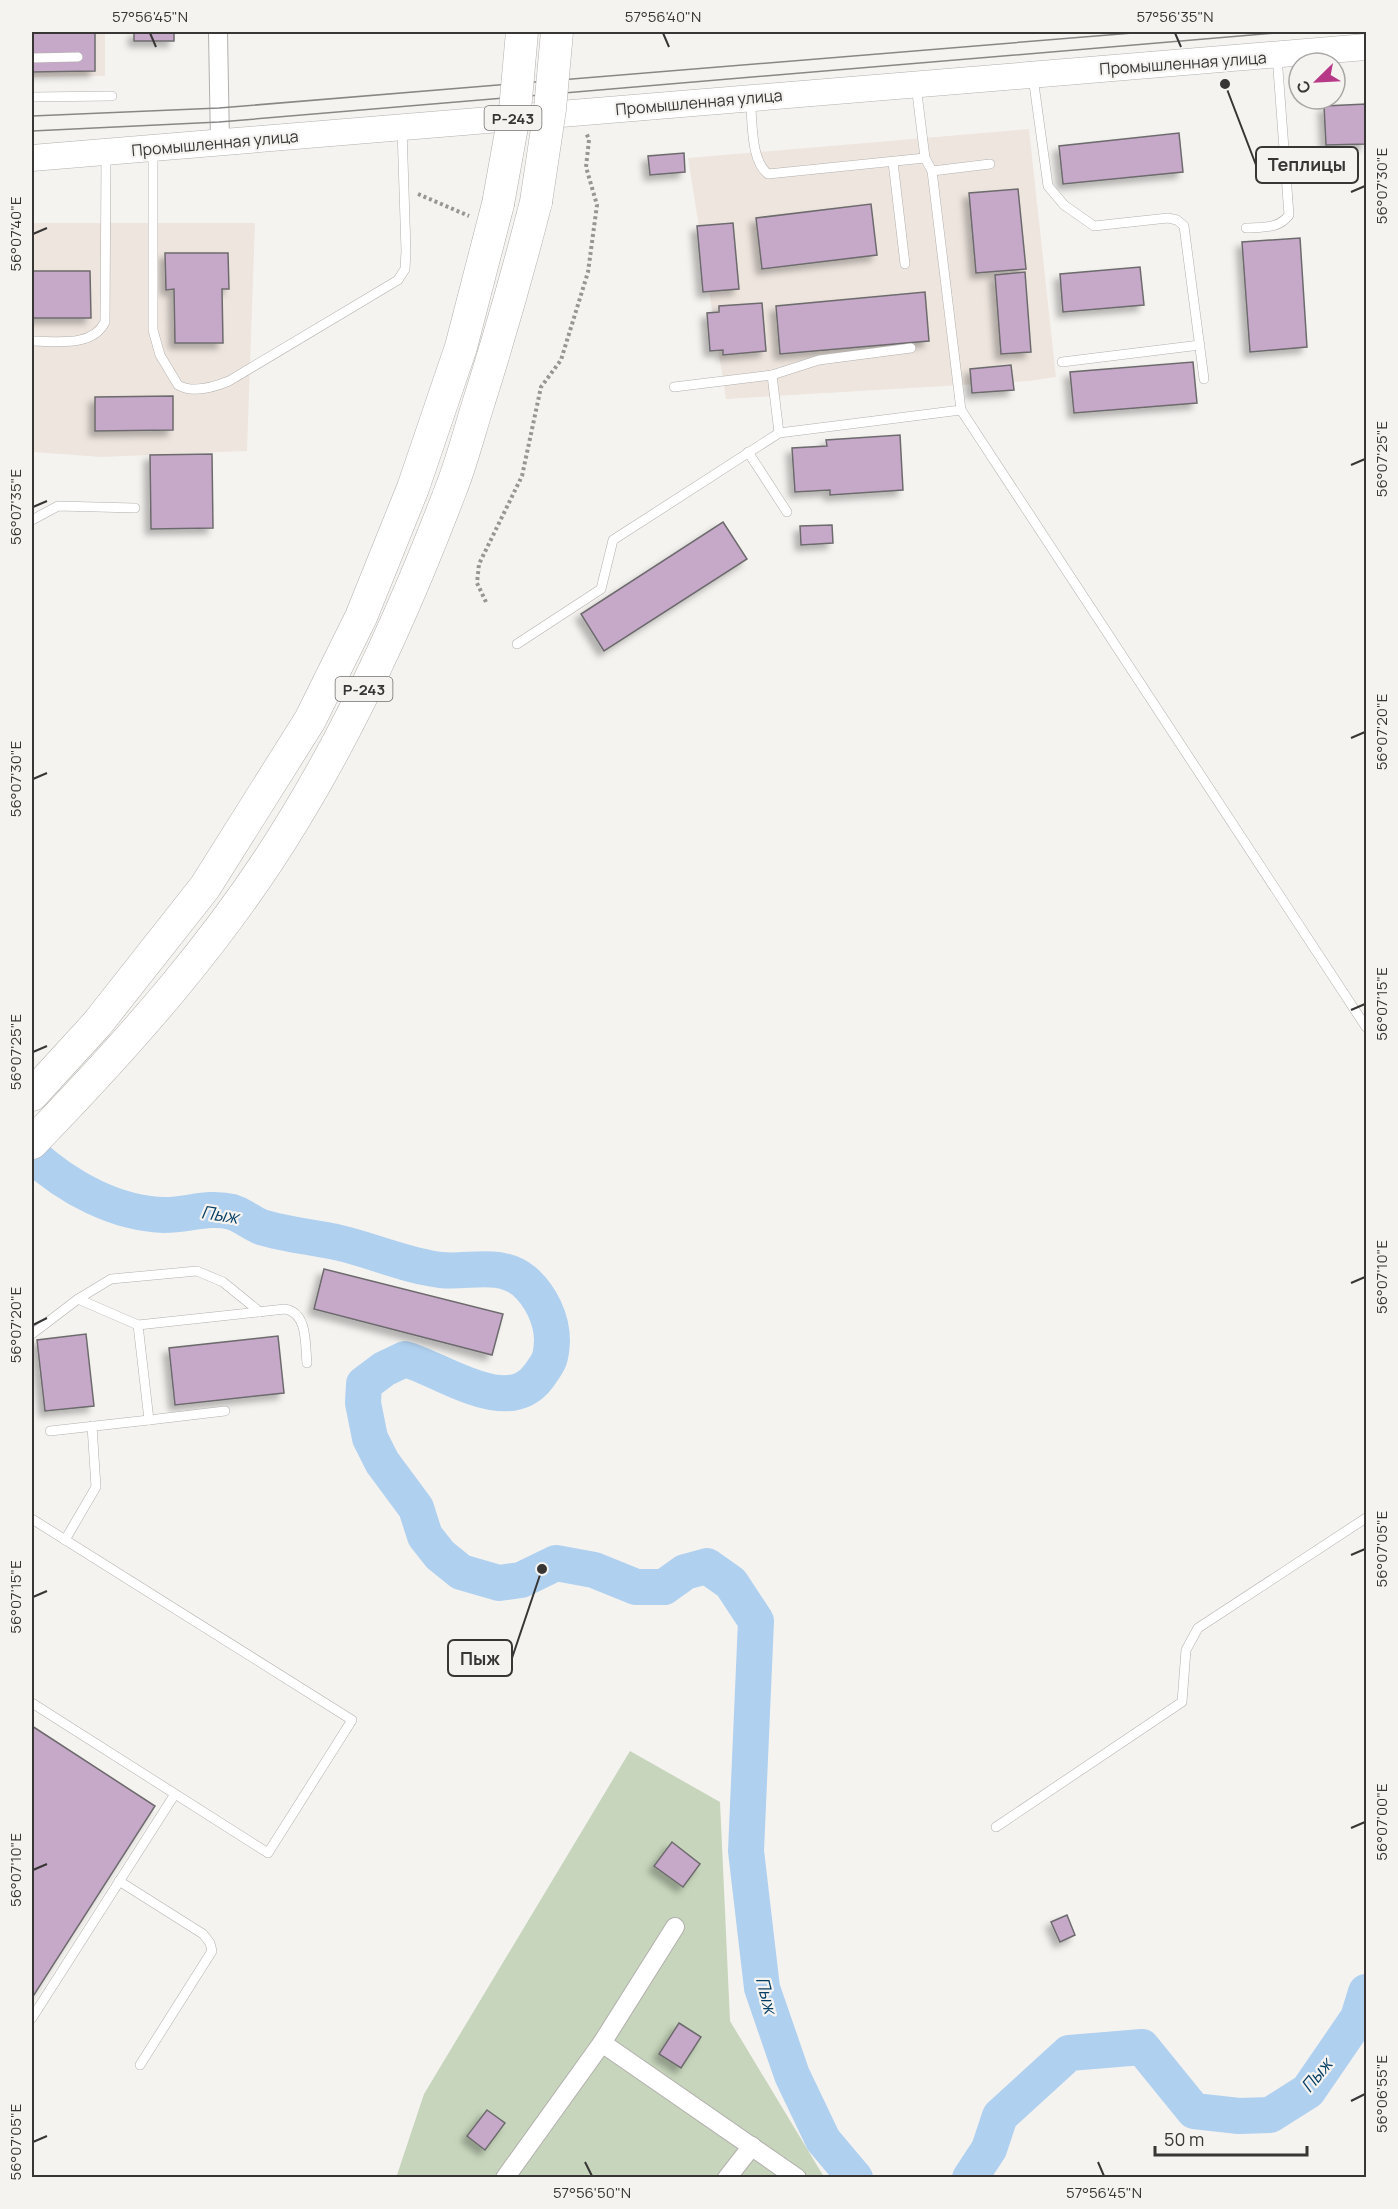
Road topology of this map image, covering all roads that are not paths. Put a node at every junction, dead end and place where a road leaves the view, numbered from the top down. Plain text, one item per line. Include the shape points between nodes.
1 (218, 32) edge
2 (522, 32) edge
3 (557, 32) edge
4 (1366, 47) edge
5 (1277, 56) junction
6 (78, 57) dead end
7 (32, 58) edge
8 (1033, 74) junction
9 (916, 83) junction
10 (112, 96) dead end
11 (32, 97) edge
12 (750, 97) junction
13 (402, 127) junction
14 (220, 143) junction
15 (153, 149) junction
16 (106, 152) junction
17 (32, 158) edge
18 (925, 158) junction
19 (892, 162) junction
20 (990, 164) dead end
21 (932, 171) junction
22 (1246, 228) dead end
23 (905, 264) dead end
24 (32, 341) edge
25 (1200, 345) junction
26 (911, 348) dead end
27 (1062, 362) dead end
28 (772, 375) junction
29 (1204, 379) dead end
30 (674, 387) dead end
31 (961, 411) junction
32 (779, 432) junction
33 (748, 452) junction
34 (135, 508) dead end
35 (787, 512) dead end
36 (32, 520) edge
37 (517, 644) dead end
38 (1366, 1027) edge
39 (37, 1090) edge
40 (32, 1143) edge
41 (78, 1299) junction
42 (260, 1312) junction
43 (138, 1325) junction
44 (32, 1334) edge
45 (307, 1363) dead end
46 (225, 1412) dead end
47 (149, 1420) junction
48 (92, 1426) junction
49 (50, 1431) dead end
50 (1366, 1518) edge
51 (32, 1519) edge
52 (65, 1540) junction
53 (32, 1703) edge
54 (175, 1794) junction
55 (996, 1827) dead end
56 (119, 1881) junction
57 (675, 1927) dead end
58 (32, 2018) edge
59 (602, 2043) junction
60 (140, 2065) dead end
61 (752, 2146) junction
62 (505, 2178) edge
63 (727, 2178) edge
64 (797, 2178) edge

1 - 14 street
2 - 39 highway, Р-243, bridge via 515,110 498,204 461,347 413,488 361,617 310,720 205,887 97,1024
3 - 40 highway, Р-243, bridge via 536,202 508,310 452,487 388,642 296,818 233,912 147,1021
4 - 5 street, Промышленная улица
5 - 8 street, Промышленная улица
5 - 22 lane via 1289,215 1275,226
6 - 7 lane
8 - 9 street, Промышленная улица
8 - 25 lane via 1045,172 1053,194 1094,226 1168,218 1184,226
9 - 12 street, Промышленная улица
9 - 18 lane
10 - 11 lane
12 - 13 street, Промышленная улица
12 - 19 lane via 757,159 768,174
13 - 14 street, Промышленная улица
13 - 15 lane via 406,251 405,269 398,280 229,381 204,389 178,385 155,343
14 - 15 street, Промышленная улица
15 - 16 street, Промышленная улица
16 - 17 street, Промышленная улица
16 - 24 lane via 105,322 81,341
18 - 19 lane
18 - 21 lane
19 - 23 lane
20 - 21 lane
21 - 31 lane
25 - 27 lane
25 - 29 lane
26 - 28 lane via 819,360
28 - 30 lane
28 - 32 lane
31 - 32 lane
31 - 38 lane
32 - 33 lane
33 - 35 lane
33 - 37 lane via 613,540 602,589
34 - 36 lane via 58,506
41 - 42 lane via 111,1279 197,1271 223,1282
41 - 43 lane
41 - 44 lane
42 - 43 lane
42 - 45 lane via 285,1309 300,1316
43 - 47 lane
46 - 47 lane
47 - 48 lane
48 - 49 lane
48 - 52 lane via 96,1488
50 - 55 lane via 1198,1628 1186,1650 1182,1702
51 - 52 lane
52 - 54 lane via 352,1720 268,1853
53 - 54 lane
54 - 56 lane
56 - 58 lane
56 - 60 lane via 202,1935 212,1951
57 - 59 street
59 - 61 street
59 - 62 street
61 - 63 street
61 - 64 street

